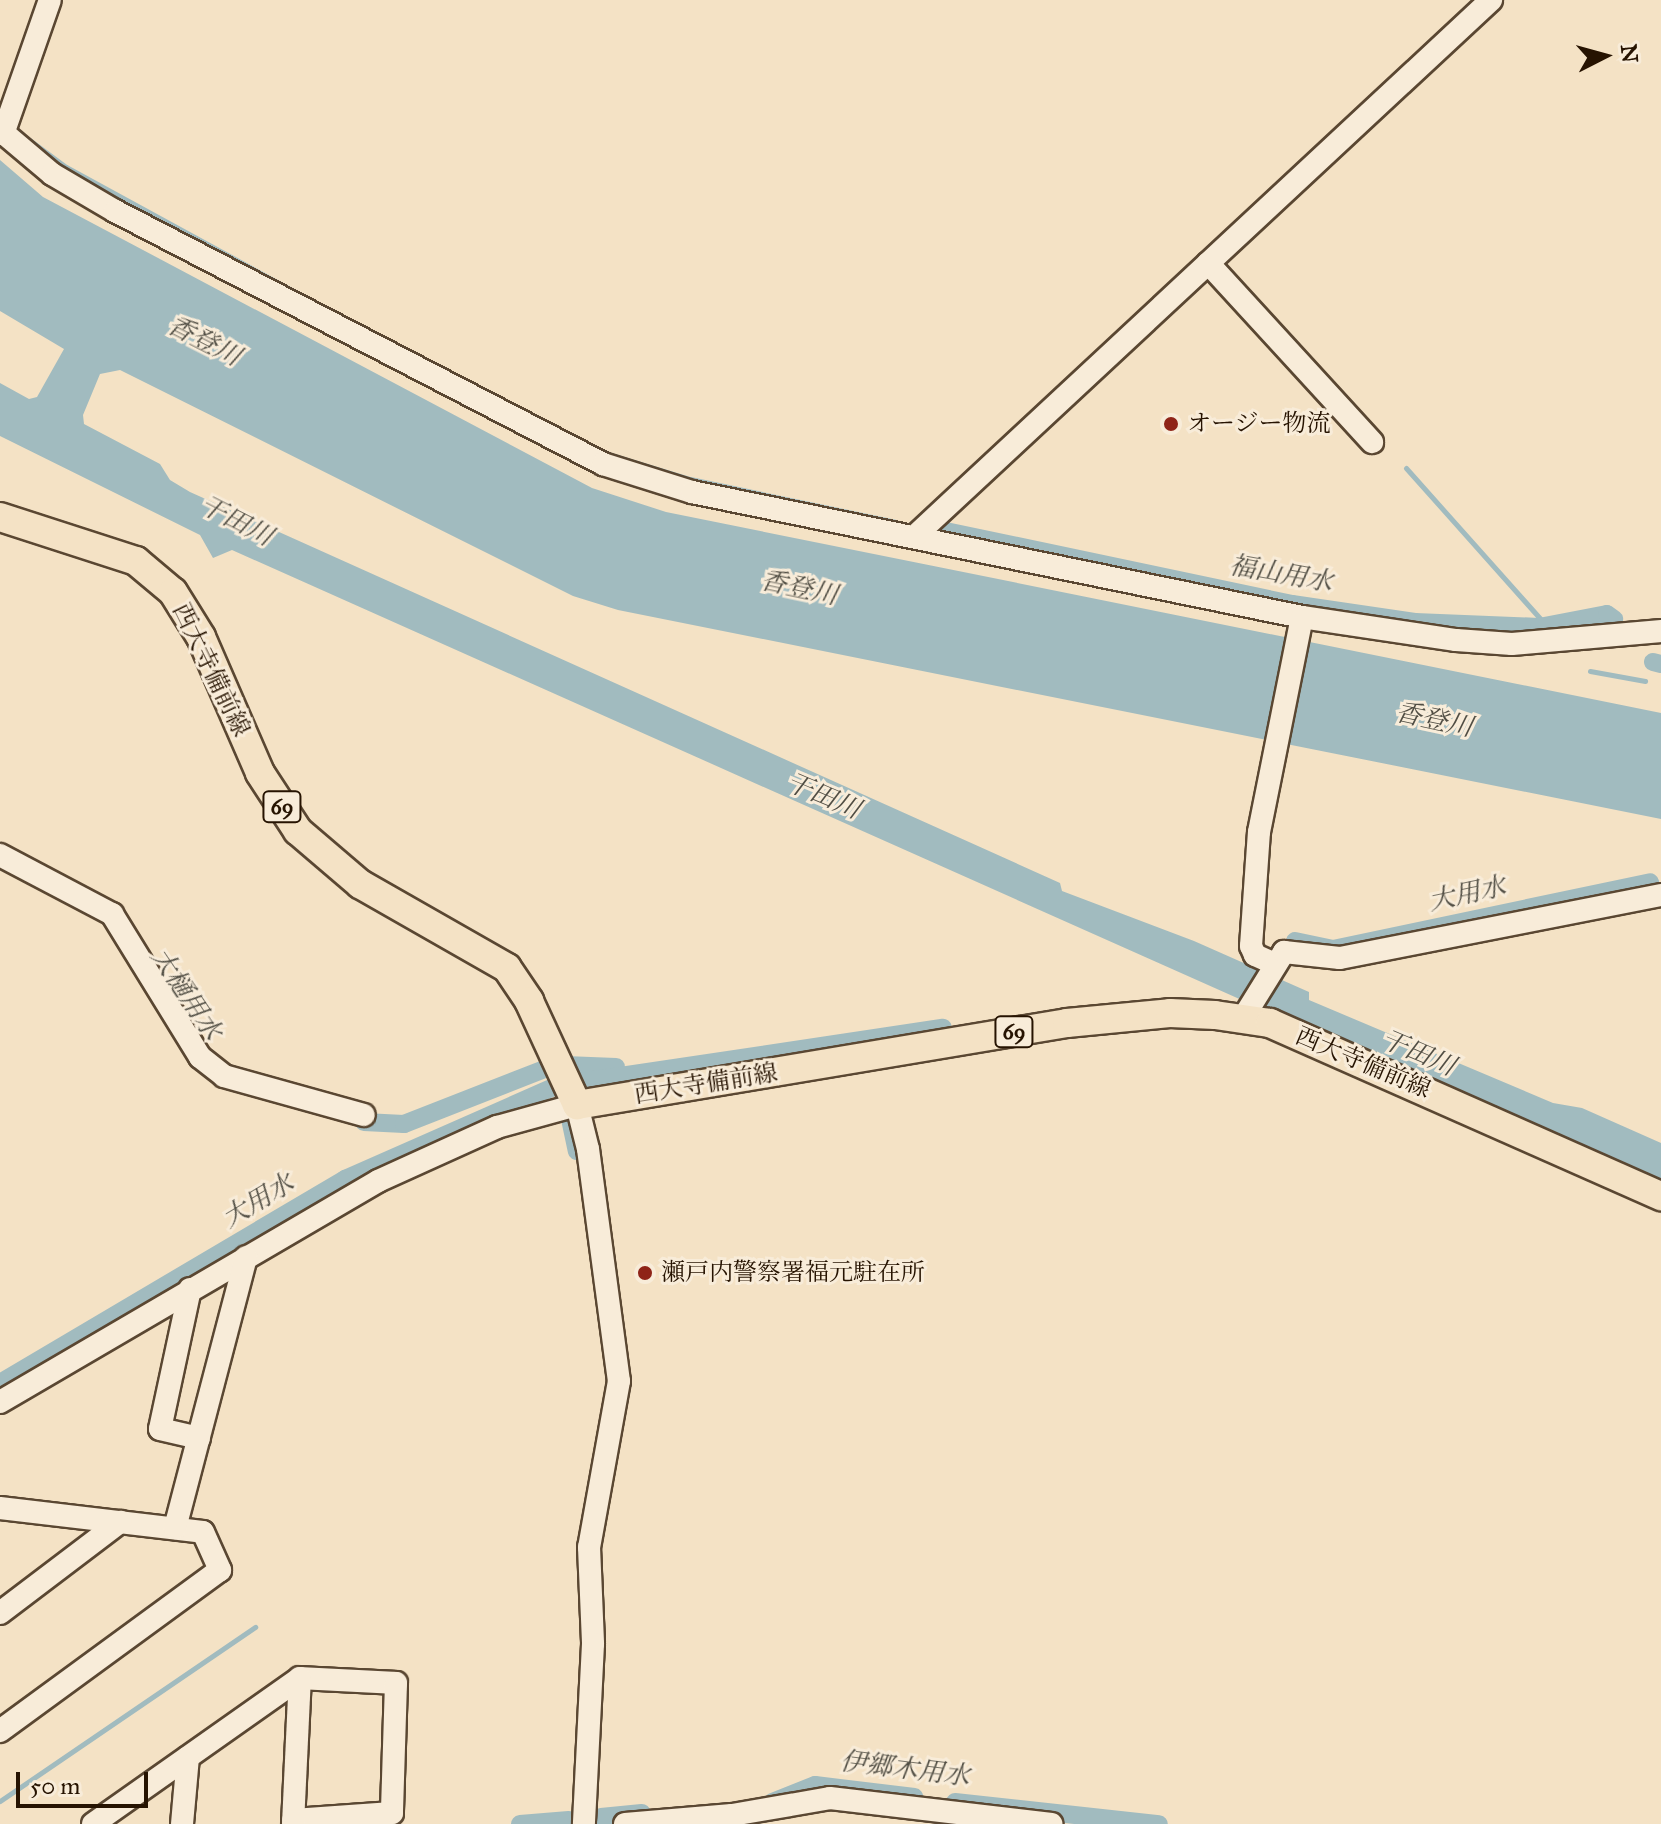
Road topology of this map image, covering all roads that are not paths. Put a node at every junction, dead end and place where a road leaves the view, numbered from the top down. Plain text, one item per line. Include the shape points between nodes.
1 (50, 0) edge
2 (1491, 0) edge
3 (1, 132) edge
4 (1208, 263) junction
5 (1372, 442) dead end
6 (0, 517) edge
7 (915, 536) junction
8 (1301, 623) junction
9 (1661, 631) edge
10 (0, 855) edge
11 (1661, 895) edge
12 (1273, 968) junction
13 (1245, 1012) junction
14 (577, 1105) junction
15 (364, 1115) dead end
16 (1661, 1196) edge
17 (246, 1257) junction
18 (190, 1289) junction
19 (0, 1402) edge
20 (199, 1438) junction
21 (0, 1508) edge
22 (120, 1522) junction
23 (175, 1528) junction
24 (0, 1613) edge
25 (300, 1678) junction
26 (0, 1731) edge
27 (188, 1757) junction
28 (922, 1817) edge
29 (293, 1822) edge
30 (93, 1824) edge
31 (182, 1824) edge
32 (584, 1824) edge
33 (625, 1824) edge
34 (1051, 1824) edge

1 - 3 street
2 - 4 street
3 - 7 street via 52,174 115,211 603,464 692,492
4 - 5 street
4 - 7 street
6 - 14 main road, 西大寺備前線 / 69 via 136,561 173,592 201,637 260,773 298,831 360,884 507,968 529,1001
7 - 8 street
8 - 9 street via 1512,644
8 - 12 street via 1259,832 1251,946
10 - 15 street via 112,914 200,1057 224,1076
11 - 12 street via 1340,958 1284,952
12 - 13 street
13 - 14 main road, 西大寺備前線 / 69 via 1067,1023
13 - 16 main road, 西大寺備前線 / 69
14 - 17 street via 497,1127 445,1150 378,1181
14 - 32 street via 588,1149 619,1381 589,1547 593,1644
17 - 18 street
17 - 20 street
18 - 19 street
18 - 20 street via 160,1429
20 - 23 street
21 - 22 street
22 - 23 street
22 - 24 street
23 - 26 street via 203,1532 220,1570
25 - 27 street
25 - 29 street
25 - 29 street via 396,1683 392,1813
27 - 30 street
27 - 31 street
28 - 33 street via 830,1798 732,1815
28 - 34 street

